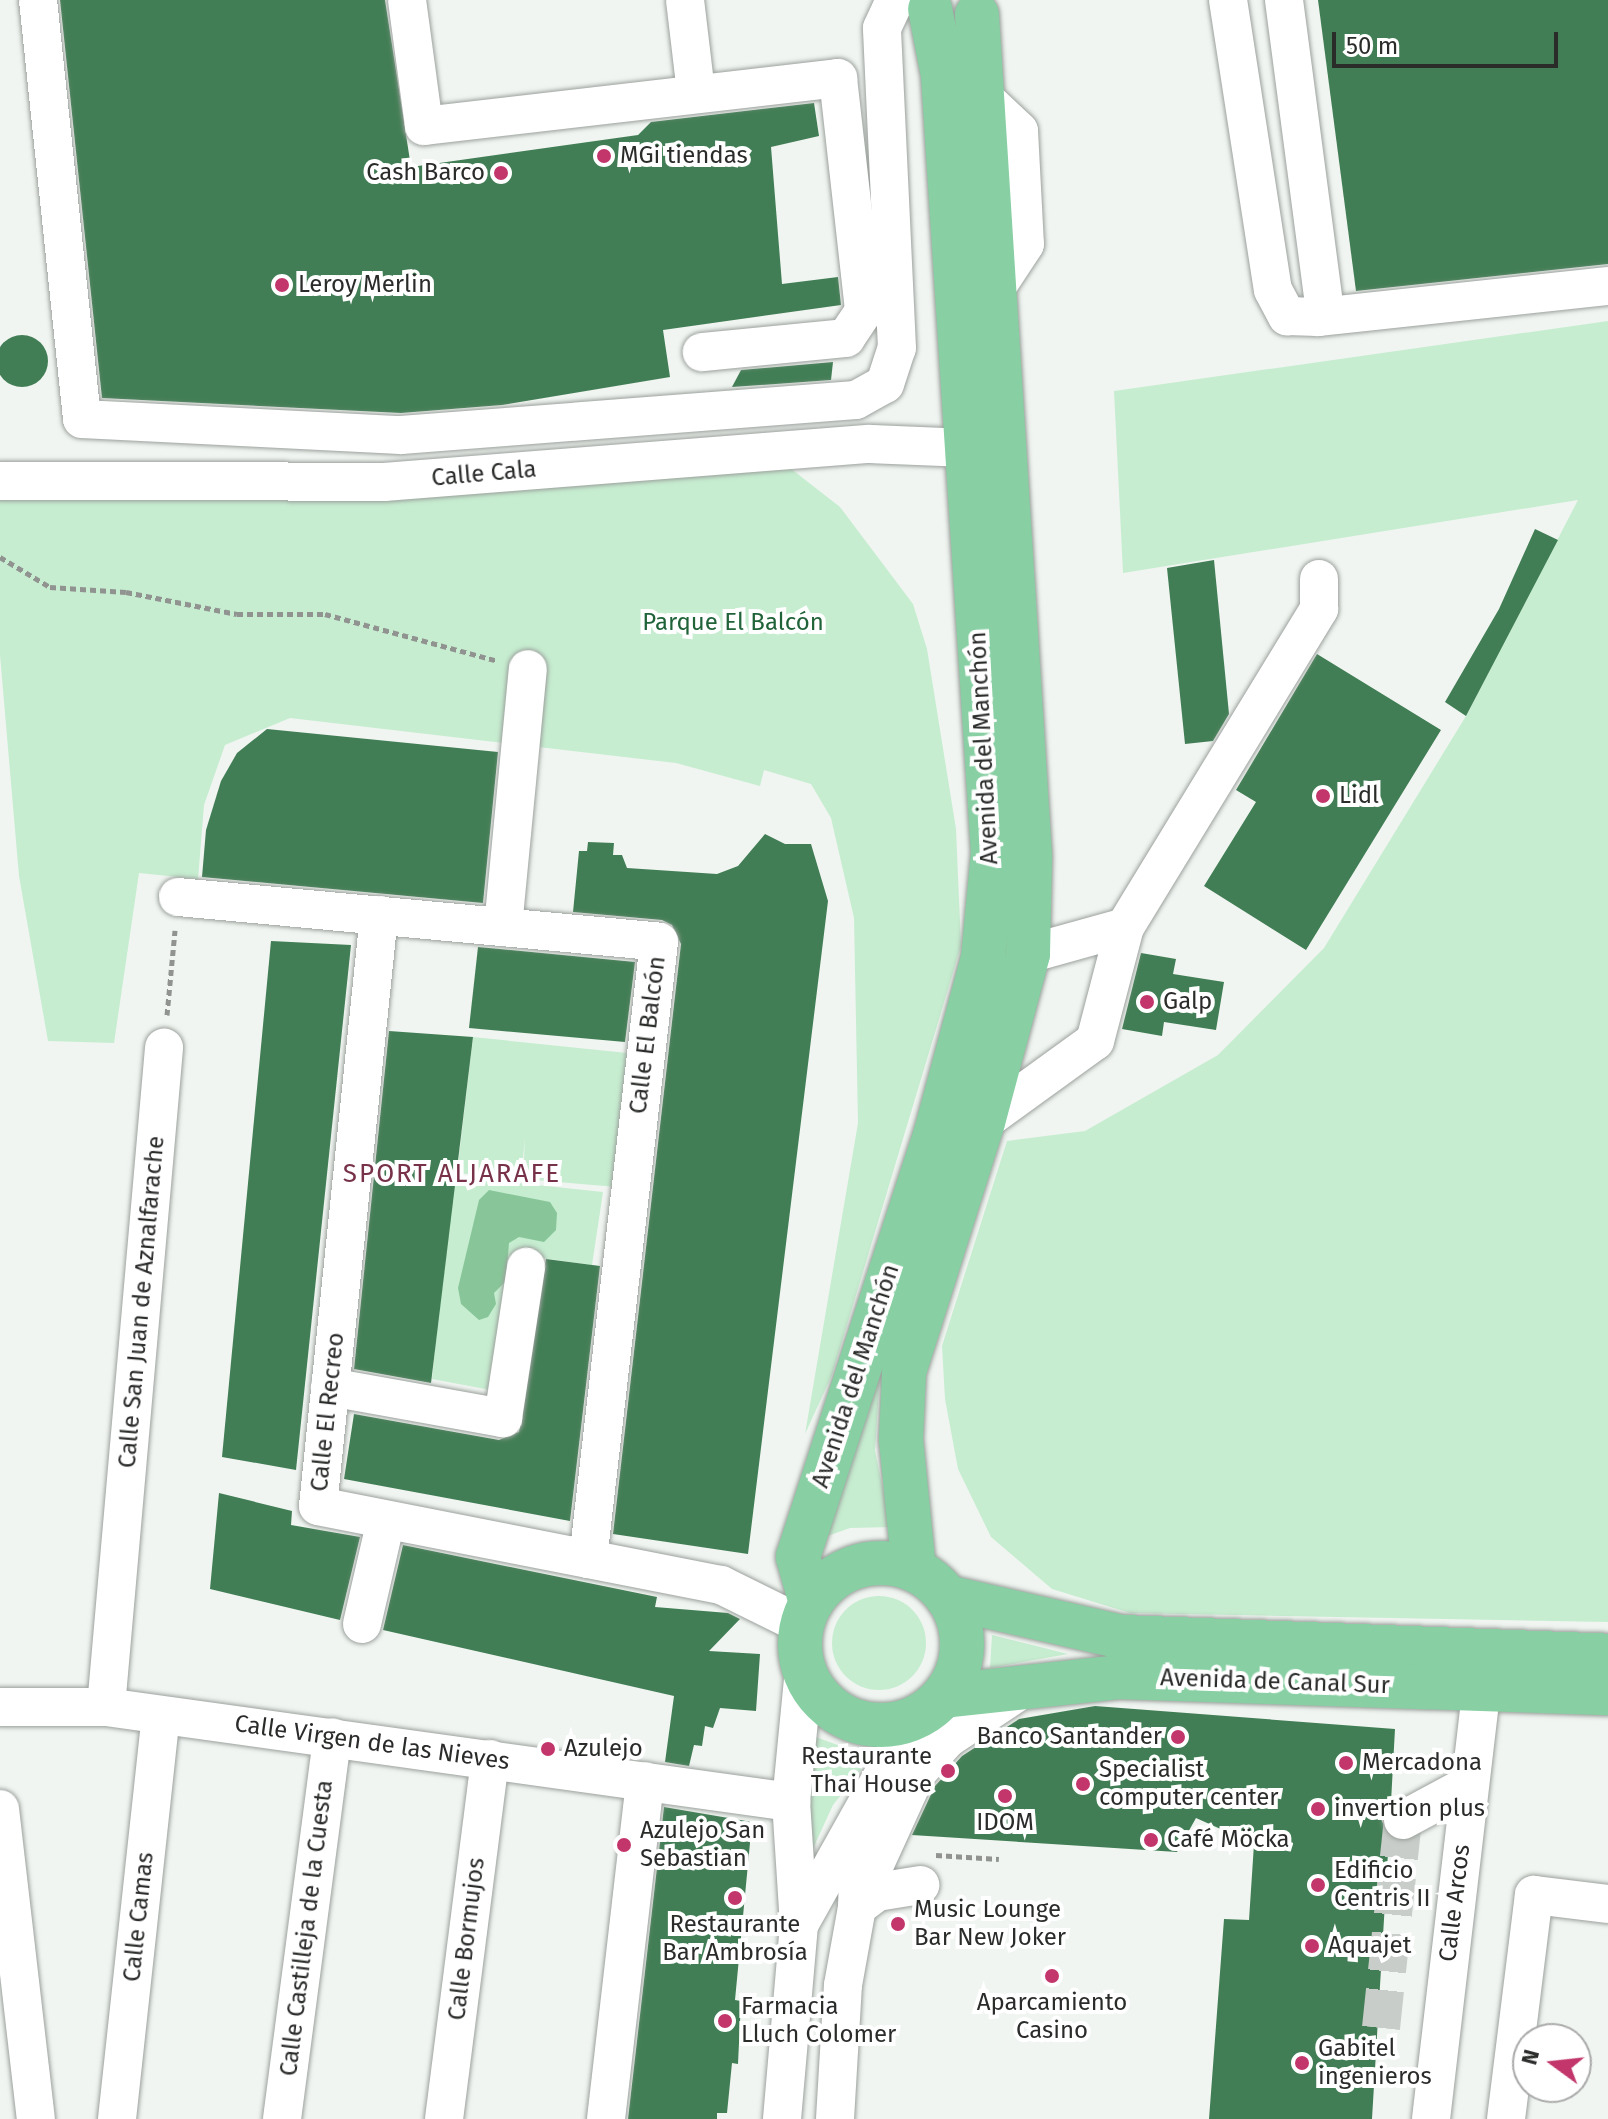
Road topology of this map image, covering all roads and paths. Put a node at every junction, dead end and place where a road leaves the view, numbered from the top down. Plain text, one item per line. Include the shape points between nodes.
1 (38, 0) edge
2 (407, 0) edge
3 (685, 0) edge
4 (1228, 0) edge
5 (1284, 0) edge
6 (914, 3) edge
7 (992, 7) edge
8 (882, 43) junction
9 (838, 78) junction
10 (696, 92) junction
11 (1608, 286) edge
12 (880, 310) junction
13 (1318, 317) junction
14 (702, 352) dead end
15 (967, 448) junction
16 (0, 481) edge
17 (0, 557) edge
18 (1319, 579) dead end
19 (528, 669) joint
20 (178, 897) joint
21 (379, 915) junction
22 (503, 927) junction
23 (1125, 927) junction
24 (1028, 954) junction
25 (164, 1048) joint
26 (983, 1122) junction
27 (526, 1267) dead end
28 (330, 1387) junction
29 (386, 1520) junction
30 (588, 1559) junction
31 (914, 1570) junction
32 (947, 1597) junction
33 (806, 1614) junction
34 (362, 1624) dead end
35 (1608, 1656) edge
36 (804, 1670) junction
37 (1026, 1687) junction
38 (1482, 1688) junction
39 (1608, 1693) edge
40 (0, 1707) edge
41 (106, 1707) junction
42 (929, 1708) junction
43 (161, 1715) junction
44 (332, 1737) junction
45 (490, 1759) junction
46 (645, 1781) junction
47 (1468, 1785) junction
48 (791, 1802) junction
49 (0, 1809) edge
50 (860, 1817) junction
51 (1403, 1820) dead end
52 (879, 1850) junction
53 (928, 1854) dead end
54 (999, 1859) dead end
55 (1608, 1904) edge
56 (857, 1907) junction
57 (799, 1925) junction
58 (36, 2119) edge
59 (117, 2119) edge
60 (282, 2119) edge
61 (444, 2119) edge
62 (606, 2119) edge
63 (782, 2119) edge
64 (835, 2119) edge
65 (1431, 2119) edge
66 (1506, 2119) edge

1 - 12 street via 82,419 401,435 856,400 885,384 897,348
2 - 10 street via 424,126
3 - 10 street
4 - 13 street via 1273,290 1287,316
5 - 13 street via 1324,304
6 - 7 main road
6 - 8 street via 882,28
6 - 15 main road, Avenida del Manchón via 943,75
7 - 24 main road, Avenida del Manchón via 984,98 1030,856
8 - 9 street
8 - 12 street
9 - 10 street
9 - 12 street
11 - 13 street
12 - 14 street via 846,338
15 - 16 street, Calle Cala via 870,444 384,482
15 - 33 main road, Avenida del Manchón via 993,853 983,958 935,1136 798,1557
17 - 19 path via 50,587 126,592 237,614 325,614
18 - 23 street via 1319,609
19 - 22 street
20 - 21 street, Calle El Balcón
20 - 25 path
21 - 22 street, Calle El Balcón
21 - 28 street, Calle El Recreo
22 - 30 street, Calle El Balcón via 659,942
23 - 24 street
23 - 26 street via 1095,1041
24 - 26 main road, Avenida del Manchón
25 - 41 street, Calle San Juan de Aznalfarache
26 - 31 main road, Avenida del Manchón via 904,1372 901,1439
27 - 28 street via 503,1418
28 - 29 street, Calle El Recreo via 318,1506
29 - 30 street, Calle El Recreo
29 - 34 street
30 - 33 street, Calle El Recreo via 721,1585
31 - 32 main road
31 - 33 main road via 867,1564 827,1583
32 - 35 main road, Avenida de Canal Sur via 1122,1637
32 - 42 main road via 961,1629 960,1664
33 - 36 main road
36 - 42 main road via 825,1704 853,1722 888,1726
36 - 48 street
37 - 38 main road, Avenida de Canal Sur via 1118,1677
37 - 42 main road, Avenida de Canal Sur
37 - 52 street via 947,1739 916,1774
38 - 39 main road, Avenida de Canal Sur
38 - 47 street, Calle Arcos
40 - 41 street, Calle Virgen de las Nieves
41 - 43 street, Calle Virgen de las Nieves
42 - 50 street
43 - 44 street, Calle Virgen de las Nieves
43 - 59 street, Calle Camas
44 - 45 street, Calle Virgen de las Nieves
44 - 60 street, Calle Castilleja de la Cuesta
45 - 46 street, Calle Virgen de las Nieves
45 - 61 street, Calle Bormujos
46 - 48 street, Calle Virgen de las Nieves
46 - 62 street
47 - 51 street
47 - 65 street, Calle Arcos
48 - 57 street
49 - 58 street
50 - 56 street
50 - 57 street
52 - 56 street
52 - 56 street via 890,1879 920,1885 877,1892
53 - 54 path
55 - 66 street via 1534,1895
56 - 64 street via 843,1985
57 - 63 street

